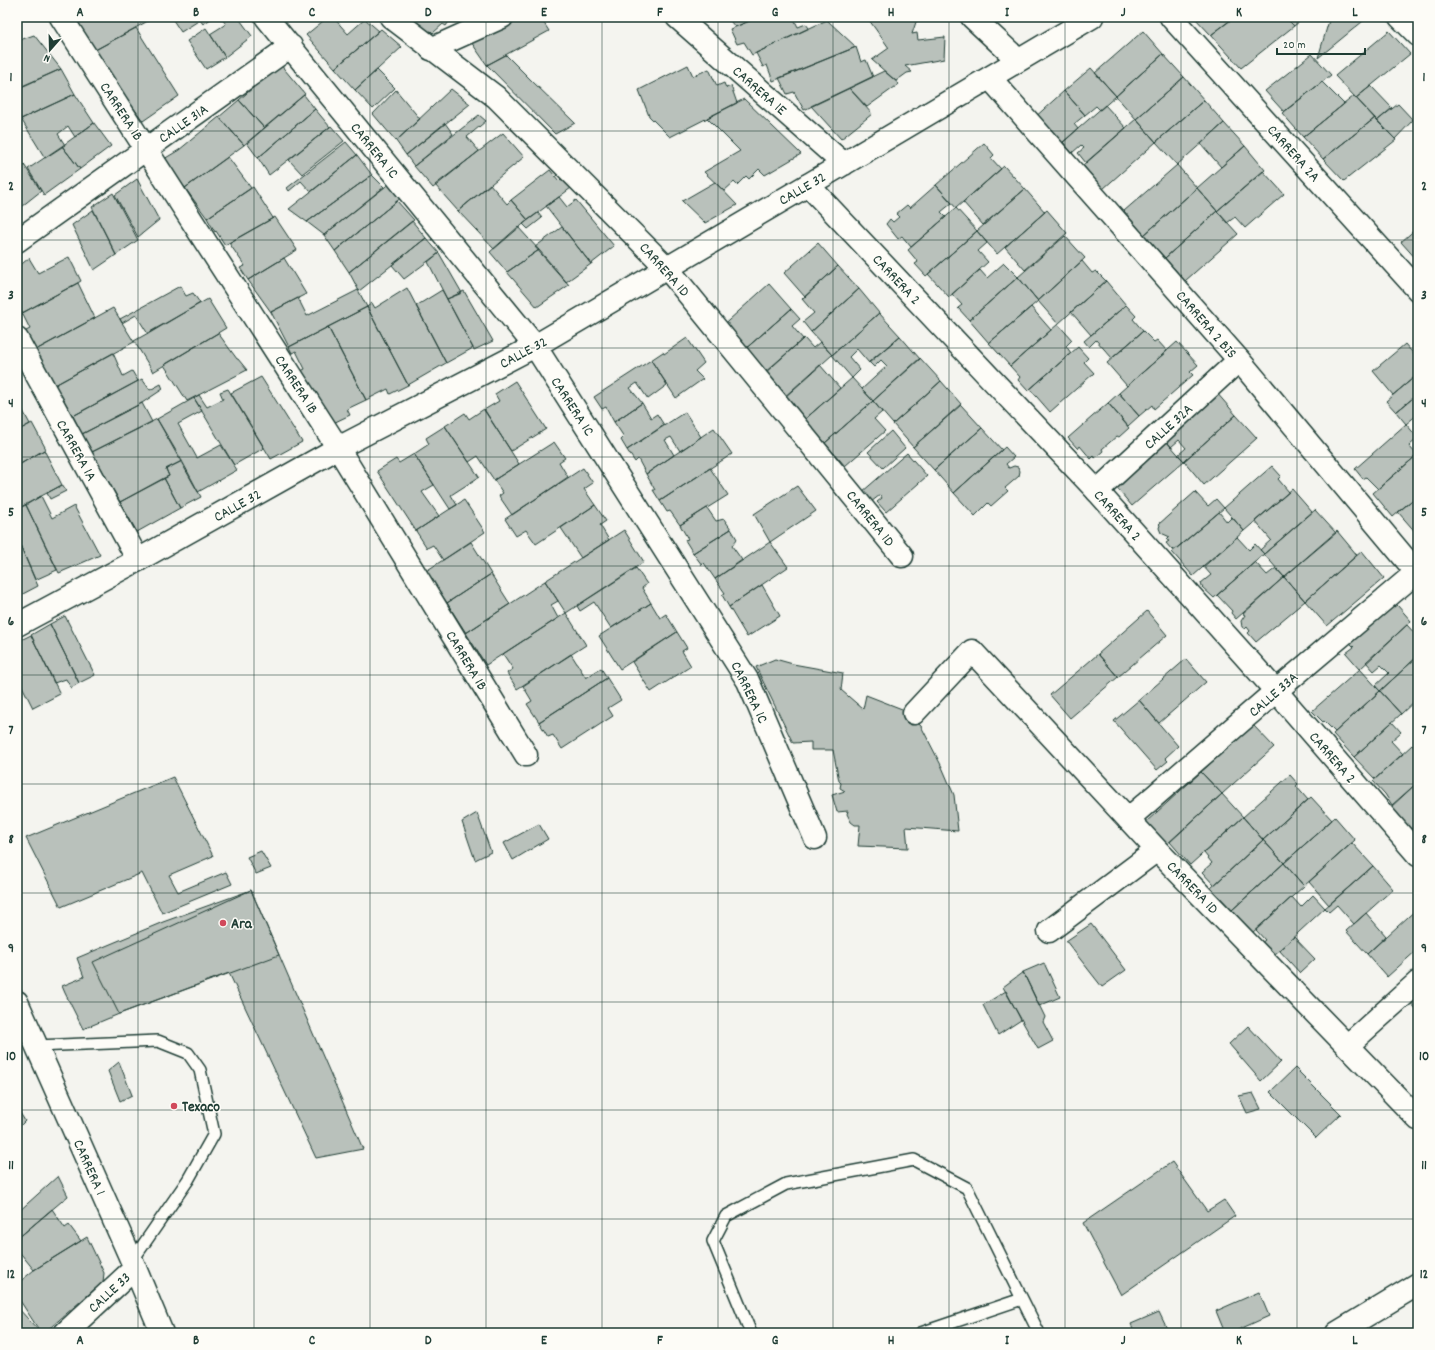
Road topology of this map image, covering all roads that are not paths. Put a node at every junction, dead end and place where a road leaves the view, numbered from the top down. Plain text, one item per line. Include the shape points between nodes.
1 (61, 17) edge
2 (266, 17) edge
3 (391, 17) edge
4 (502, 17) edge
5 (677, 17) edge
6 (972, 17) edge
7 (1092, 17) edge
8 (1171, 17) edge
9 (1400, 17) edge
10 (1418, 35) edge
11 (291, 46) junction
12 (431, 49) junction
13 (1018, 60) junction
14 (990, 78) junction
15 (146, 149) junction
16 (844, 164) junction
17 (808, 184) junction
18 (17, 241) edge
19 (667, 268) junction
20 (1418, 290) edge
21 (17, 339) edge
22 (535, 346) junction
23 (1239, 360) junction
24 (338, 448) junction
25 (1096, 491) junction
26 (902, 556) dead end
27 (138, 560) junction
28 (1418, 573) edge
29 (17, 625) edge
30 (1276, 691) junction
31 (914, 713) dead end
32 (526, 756) dead end
33 (1128, 819) junction
34 (814, 838) dead end
35 (1157, 850) junction
36 (1418, 855) edge
37 (1049, 932) dead end
38 (1418, 982) edge
39 (17, 1002) edge
40 (36, 1046) junction
41 (1347, 1046) junction
42 (1418, 1119) edge
43 (134, 1265) junction
44 (1418, 1284) edge
45 (1022, 1299) junction
46 (65, 1333) edge
47 (162, 1333) edge
48 (751, 1333) edge
49 (921, 1333) edge
50 (1039, 1333) edge
51 (1337, 1333) edge

1 - 15 street, CARRERA 1B
2 - 11 street, CARRERA 1C
3 - 12 street, CARRERA 1D
4 - 12 street
5 - 16 street, CARRERA 1E
6 - 13 street
7 - 13 street, CALLE 32
8 - 20 street, CARRERA 2A
9 - 10 street
11 - 15 street, CALLE 31A
11 - 22 street, CARRERA 1C
12 - 19 street, CARRERA 1D via 496,97
13 - 14 street, CALLE 32
14 - 16 street, CALLE 32
14 - 23 street, CARRERA 2 BIS
15 - 18 street, CALLE 31A
15 - 24 street, CARRERA 1B
16 - 17 street, CALLE 32
17 - 19 street, CALLE 32
17 - 25 street, CARRERA 2
19 - 22 street, CALLE 32
19 - 26 street, CARRERA 1D
21 - 27 street, CARRERA 1A
22 - 24 street, CALLE 32
22 - 34 street, CARRERA 1C via 748,681
23 - 25 street, CALLE 32A
23 - 28 street, CARRERA 2 BIS
24 - 27 street, CALLE 32
24 - 32 street, CARRERA 1B
25 - 30 street, CARRERA 2
27 - 29 street, CALLE 32
28 - 30 street, CALLE 33A
30 - 33 street, CALLE 33A
30 - 36 street, CARRERA 2
31 - 33 street, CARRERA 1D via 972,651
33 - 35 street, CARRERA 1D
35 - 37 street
35 - 41 street, CARRERA 1D
38 - 41 street
39 - 40 street, CARRERA 1
40 - 43 street, CARRERA 1
40 - 43 lane via 158,1041 188,1053 200,1070 214,1134
41 - 42 street, CARRERA 1D
43 - 46 street, CALLE 33
43 - 47 street, CARRERA 1
44 - 51 street
45 - 48 lane via 968,1188 914,1160 786,1184 726,1216 713,1241
45 - 49 lane
45 - 50 lane

